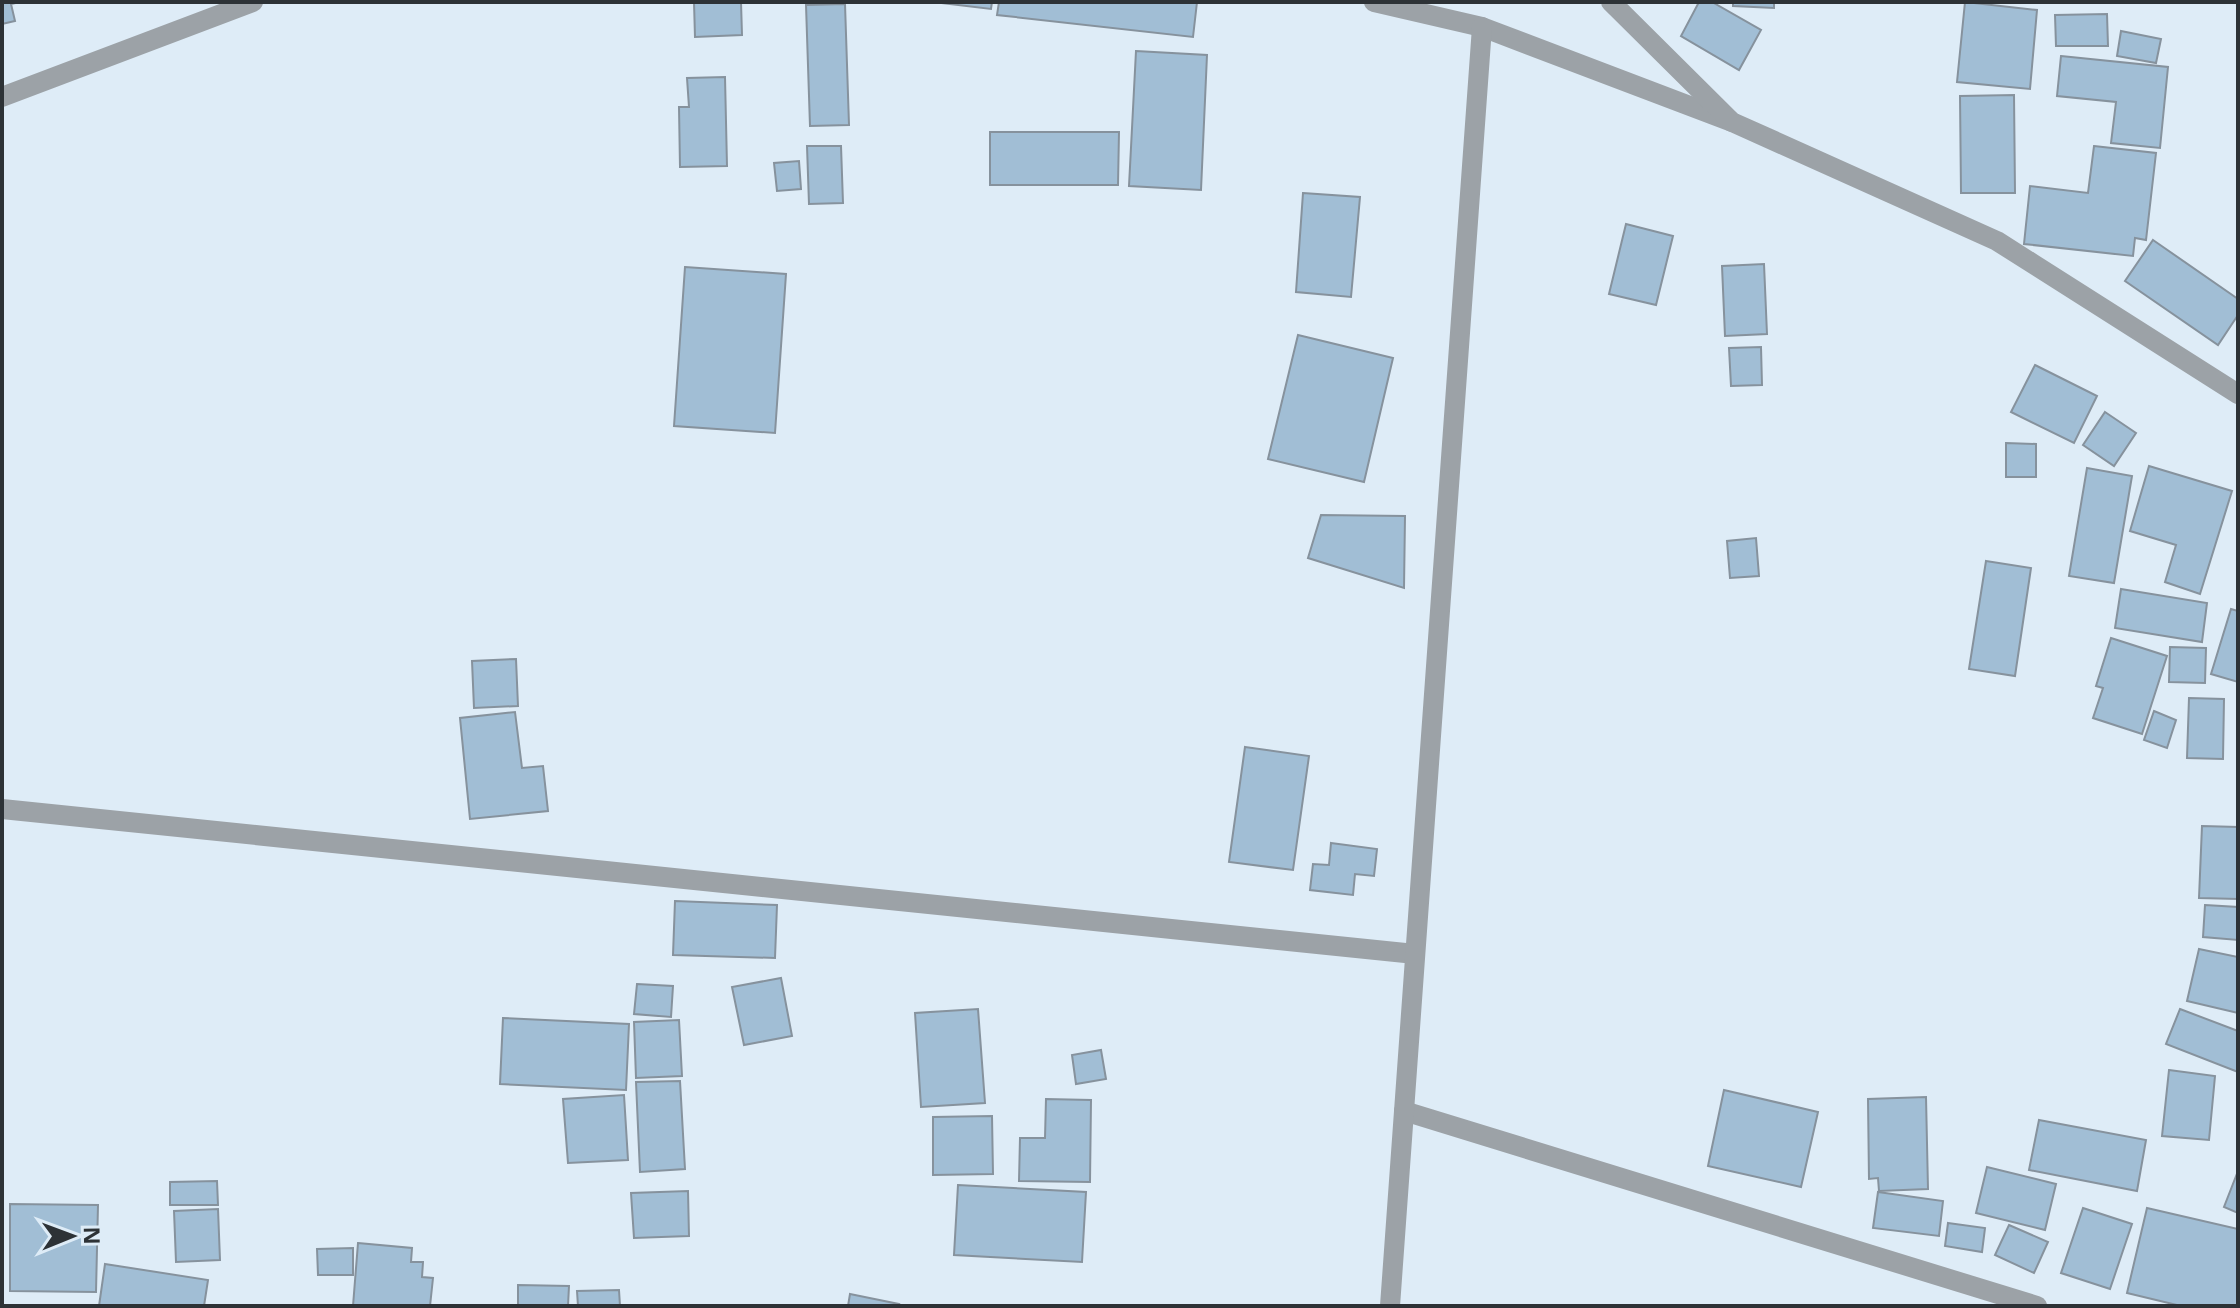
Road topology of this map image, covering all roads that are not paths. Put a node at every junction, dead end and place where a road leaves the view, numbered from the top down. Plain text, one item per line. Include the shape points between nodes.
1 (253, 2) edge
2 (1374, 2) edge
3 (1611, 2) edge
4 (1482, 27) junction
5 (2, 97) edge
6 (1732, 122) junction
7 (2238, 394) edge
8 (2, 809) edge
9 (1415, 954) junction
10 (1404, 1111) junction
11 (1390, 1306) edge
12 (2037, 1306) edge

1 - 5 street
2 - 4 street
3 - 6 street
4 - 6 street
4 - 9 street
6 - 7 street via 1997,241
8 - 9 street
9 - 10 street
10 - 11 street
10 - 12 street

